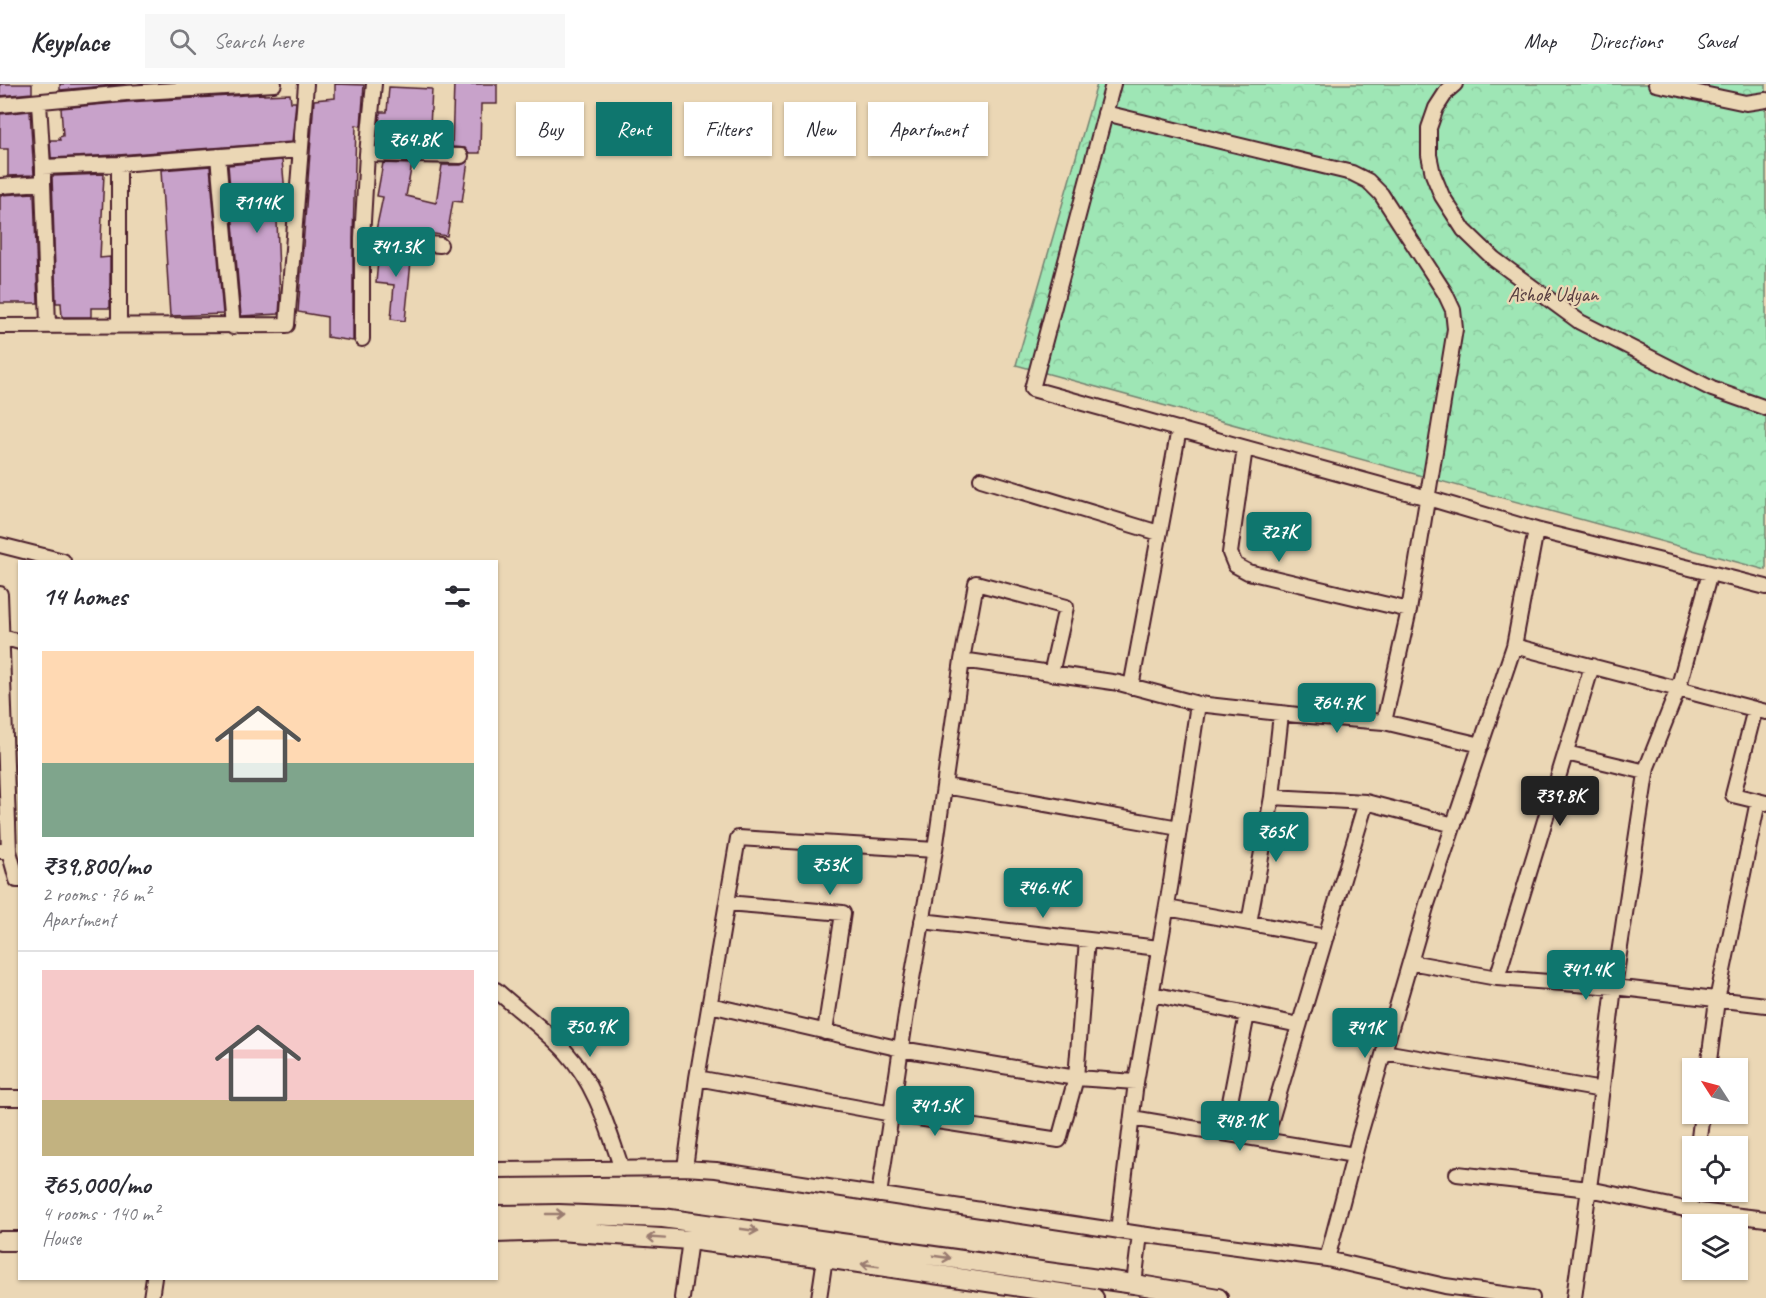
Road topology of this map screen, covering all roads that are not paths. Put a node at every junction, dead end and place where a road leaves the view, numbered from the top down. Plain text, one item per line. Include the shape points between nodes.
1 (274, 84) edge
2 (306, 84) edge
3 (374, 84) edge
4 (1113, 84) edge
5 (1455, 84) edge
6 (1656, 84) edge
7 (227, 86) edge
8 (126, 88) edge
9 (1766, 100) edge
10 (39, 102) junction
11 (0, 105) edge
12 (1105, 113) junction
13 (300, 150) junction
14 (367, 154) junction
15 (218, 156) junction
16 (461, 156) dead end
17 (119, 164) junction
18 (43, 167) junction
19 (43, 183) junction
20 (0, 186) edge
21 (362, 238) junction
22 (440, 245) dead end
23 (48, 325) junction
24 (0, 326) edge
25 (119, 326) junction
26 (233, 327) junction
27 (362, 339) dead end
28 (1766, 408) edge
29 (1179, 429) junction
30 (1245, 448) junction
31 (981, 479) dead end
32 (1428, 498) junction
33 (1536, 530) junction
34 (1159, 533) junction
35 (0, 544) edge
36 (59, 560) edge
37 (1710, 573) junction
38 (1766, 587) edge
39 (0, 594) edge
40 (1409, 610) junction
41 (2, 637) junction
42 (18, 641) edge
43 (1514, 646) junction
44 (962, 660) junction
45 (1592, 666) junction
46 (1051, 674) junction
47 (1131, 687) junction
48 (1678, 689) junction
49 (1198, 704) junction
50 (1760, 710) edge
51 (1281, 714) junction
52 (1384, 722) junction
53 (1481, 745) junction
54 (1566, 753) junction
55 (1646, 772) junction
56 (945, 786) junction
57 (1272, 797) junction
58 (1366, 802) junction
59 (1762, 802) edge
60 (1454, 825) junction
61 (1179, 828) junction
62 (935, 850) junction
63 (4, 851) edge
64 (18, 880) edge
65 (727, 903) junction
66 (1167, 908) junction
67 (922, 921) junction
68 (1249, 923) junction
69 (1326, 937) junction
70 (1087, 940) junction
71 (1160, 948) junction
72 (1410, 962) junction
73 (1497, 978) junction
74 (1614, 987) junction
75 (498, 992) edge
76 (1152, 994) junction
77 (1717, 1000) junction
78 (710, 1005) junction
79 (1766, 1005) edge
80 (1247, 1014) junction
81 (1299, 1025) junction
82 (825, 1032) junction
83 (902, 1049) junction
84 (1383, 1052) junction
85 (1709, 1058) edge
86 (697, 1078) junction
87 (1076, 1078) junction
88 (1136, 1082) junction
89 (1602, 1090) junction
90 (0, 1098) edge
91 (18, 1098) edge
92 (892, 1114) junction
93 (1132, 1118) junction
94 (1224, 1133) junction
95 (1265, 1140) junction
96 (1354, 1155) junction
97 (685, 1168) junction
98 (622, 1169) junction
99 (498, 1170) edge
100 (1457, 1174) dead end
101 (1589, 1189) junction
102 (879, 1195) junction
103 (1691, 1202) edge
104 (1690, 1210) junction
105 (498, 1215) edge
106 (1766, 1219) edge
107 (1118, 1231) junction
108 (498, 1233) edge
109 (1140, 1234) junction
110 (0, 1240) edge
111 (690, 1240) junction
112 (18, 1241) edge
113 (825, 1258) junction
114 (1327, 1259) junction
115 (1100, 1279) junction
116 (154, 1280) edge
117 (1134, 1284) junction
118 (152, 1298) edge
119 (682, 1298) edge
120 (819, 1298) edge
121 (1096, 1298) edge
122 (1218, 1298) edge
123 (1532, 1298) edge
124 (1574, 1298) edge

1 - 7 street
2 - 13 street
3 - 14 street
4 - 12 street
5 - 28 street via 1436,108 1429,128 1429,155 1442,196 1464,230 1494,259 1581,322 1712,389
6 - 9 street via 1746,103
7 - 8 street
8 - 10 street
10 - 11 street
10 - 18 street
12 - 29 street via 1032,388
12 - 32 street via 1352,173 1381,194 1453,310 1455,329
13 - 15 street
13 - 26 street via 287,326
14 - 16 street
14 - 21 street
15 - 17 street
15 - 26 street
17 - 18 street
17 - 25 street
18 - 19 street
19 - 20 street
19 - 23 street
21 - 22 street
21 - 27 street
23 - 24 street
23 - 25 street
25 - 26 street
29 - 30 street
29 - 34 street
30 - 32 street
30 - 40 street via 1230,554 1235,565 1248,572
31 - 34 street
32 - 33 street
32 - 40 street
33 - 37 street
33 - 43 street
34 - 47 street
35 - 36 street
37 - 38 street
37 - 48 street
39 - 41 street
40 - 52 street
41 - 42 street
41 - 63 street
43 - 45 street
43 - 53 street
44 - 46 street
44 - 46 street via 976,583 1066,607
44 - 56 street
45 - 48 street
45 - 54 street
46 - 47 street
47 - 49 street
48 - 50 street
48 - 55 street
49 - 51 street
49 - 61 street
50 - 59 street via 1733,795
51 - 52 street
51 - 57 street
52 - 53 street
53 - 60 street
54 - 55 street
54 - 73 street
55 - 74 street
56 - 61 street
56 - 62 street
57 - 58 street
57 - 68 street
58 - 60 street
58 - 69 street
59 - 77 street
60 - 72 street
61 - 66 street
62 - 65 street via 738,838
62 - 67 street
63 - 64 street
65 - 78 street
65 - 82 street via 843,913
66 - 68 street
66 - 71 street
67 - 70 street
67 - 83 street
68 - 69 street
69 - 81 street
70 - 71 street
70 - 87 street
71 - 76 street
72 - 73 street
72 - 84 street
73 - 74 street
74 - 77 street
74 - 89 street
75 - 98 street via 566,1052 589,1083
76 - 80 street
76 - 88 street
77 - 79 street
77 - 85 street
78 - 82 street
78 - 86 street
80 - 81 street
80 - 94 street
81 - 95 street
82 - 83 street
83 - 87 street
83 - 92 street
84 - 89 street
84 - 96 street
86 - 92 street
86 - 97 street
87 - 88 street
87 - 92 street via 1059,1140
88 - 93 street
89 - 101 street
90 - 91 street
92 - 102 street
93 - 94 street
93 - 107 street
94 - 95 street
95 - 96 street
96 - 114 street
97 - 98 street
97 - 102 street
98 - 99 street
100 - 101 street
101 - 104 street
101 - 124 street
102 - 107 street
103 - 104 street
104 - 106 street
105 -> 115 main road via 663,1218
107 - 109 street
111 -> 108 main road via 558,1231
109 - 114 street
109 - 117 street
110 - 112 main road
111 - 113 main road
111 - 119 street
113 - 120 street
121 -> 113 main road
114 - 123 street via 1445,1286
115 - 117 main road
115 - 121 main road
116 - 118 street
117 - 122 main road

